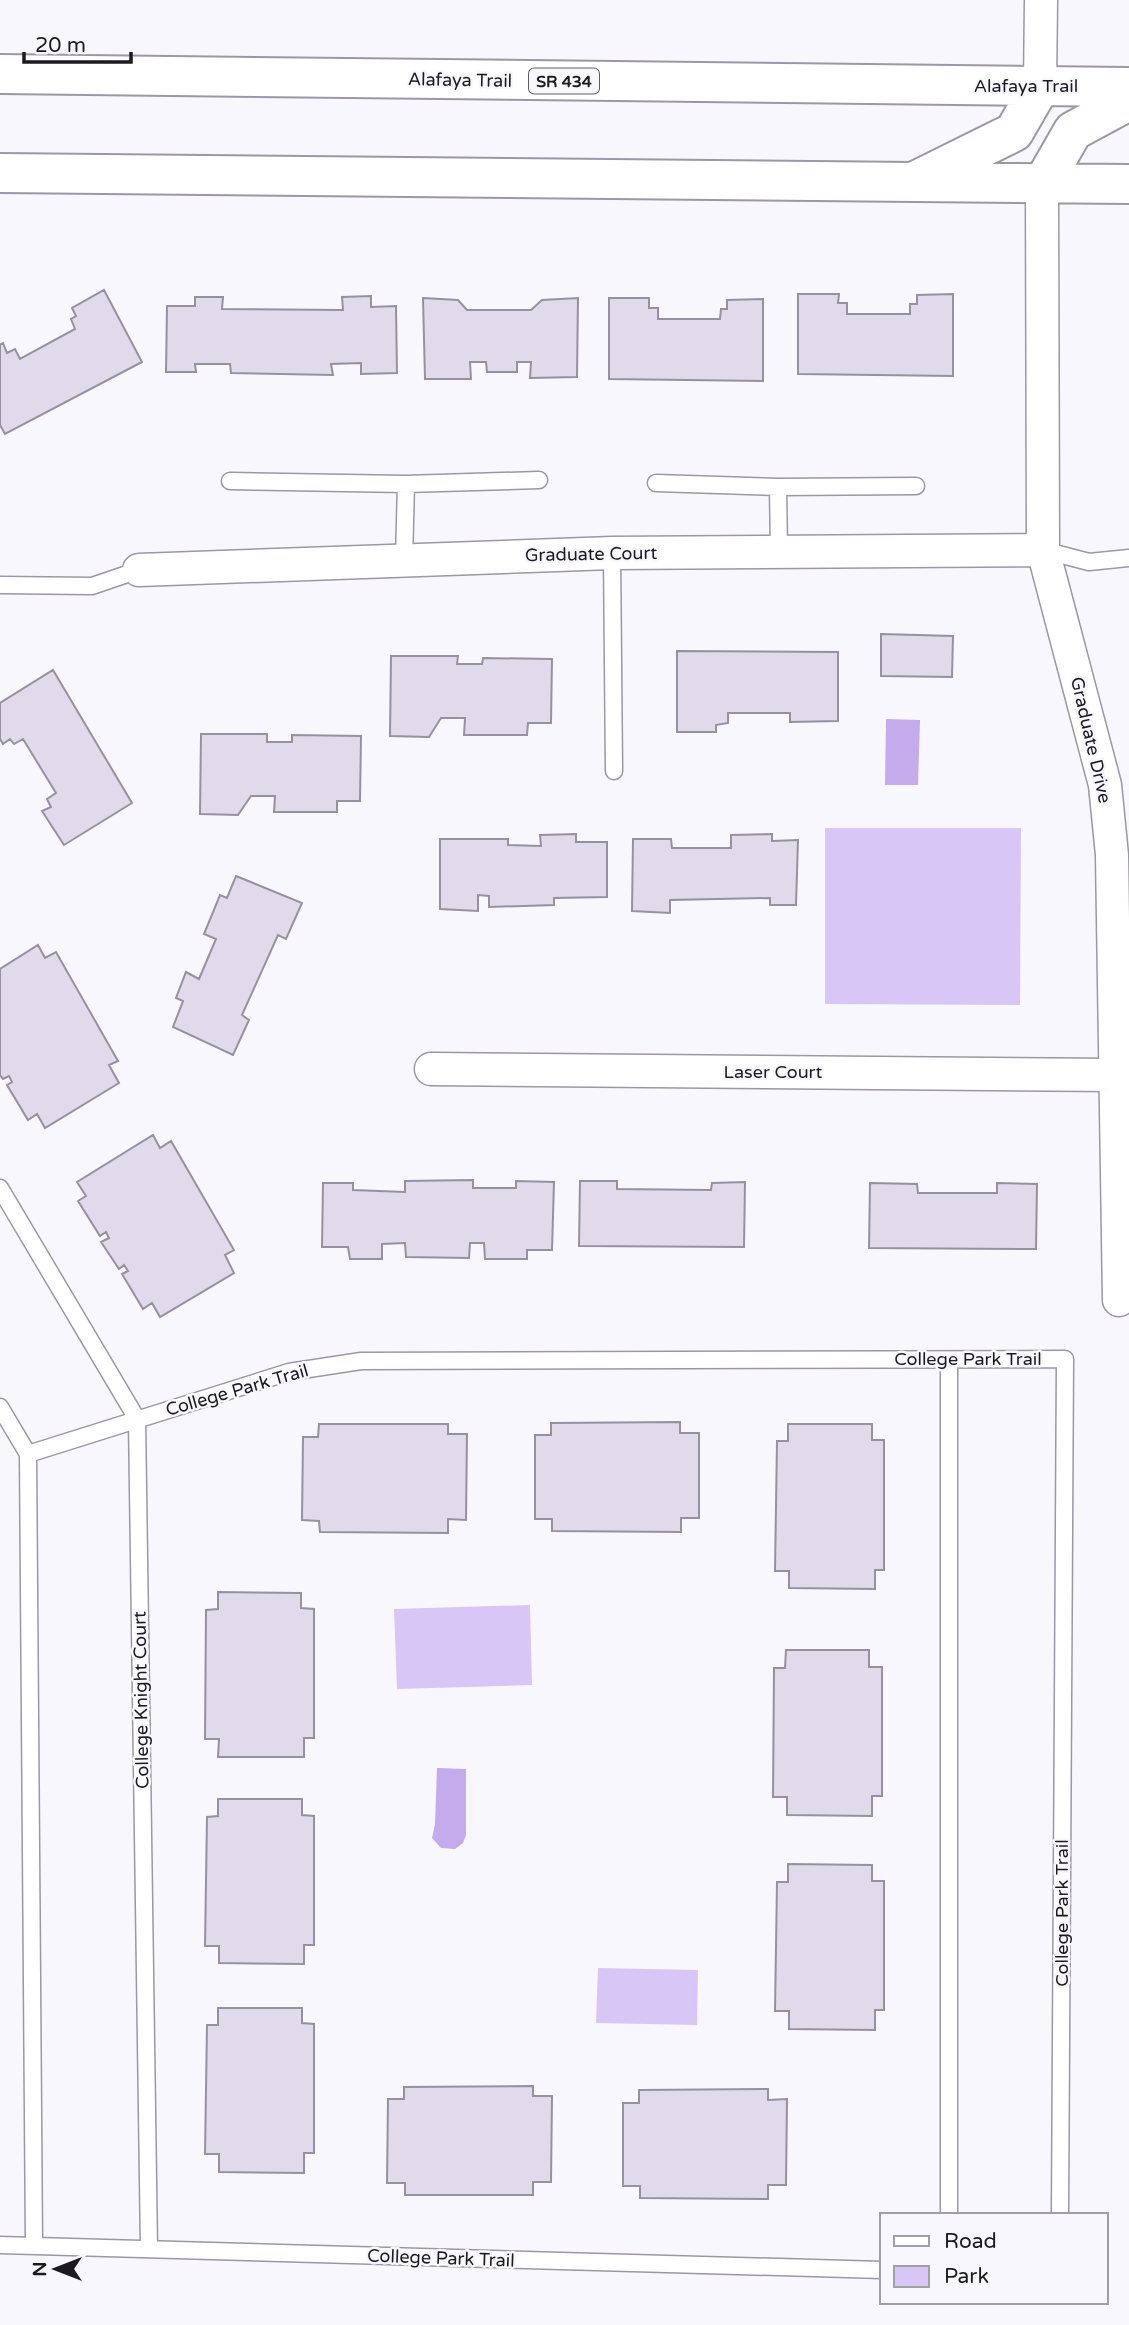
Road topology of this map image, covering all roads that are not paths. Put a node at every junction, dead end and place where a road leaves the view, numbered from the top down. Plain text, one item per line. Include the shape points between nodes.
1 (1041, 0) edge
2 (0, 74) edge
3 (1040, 87) junction
4 (1129, 87) edge
5 (1129, 102) edge
6 (0, 173) edge
7 (909, 184) junction
8 (1129, 184) edge
9 (1042, 185) junction
10 (539, 480) dead end
11 (230, 481) dead end
12 (656, 483) dead end
13 (406, 484) junction
14 (778, 486) junction
15 (916, 486) dead end
16 (1043, 550) junction
17 (779, 552) junction
18 (612, 553) junction
19 (1129, 558) edge
20 (404, 560) junction
21 (139, 570) joint
22 (0, 585) edge
23 (614, 771) dead end
24 (431, 1069) dead end
25 (1114, 1075) junction
26 (0, 1188) edge
27 (1119, 1300) dead end
28 (950, 1360) junction
29 (0, 1407) edge
30 (137, 1419) junction
31 (28, 1454) junction
32 (950, 2213) edge
33 (1060, 2213) edge
34 (0, 2245) edge
35 (34, 2246) junction
36 (149, 2249) junction
37 (880, 2270) edge

1 - 3 street
2 - 3 main road, Alafaya Trail / SR 434
3 - 4 main road, Alafaya Trail / SR 434
3 - 7 main road via 1014,132
5 - 9 main road via 1073,131
6 - 7 main road
7 - 9 main road
8 - 9 main road
9 - 16 street, Graduate Drive
10 - 13 lane
11 - 13 lane
12 - 14 lane
13 - 20 lane
14 - 15 lane
14 - 17 lane
16 - 17 street, Graduate Court
16 - 19 lane via 1088,562
16 - 25 street, Graduate Drive via 1105,785 1112,855
17 - 18 street, Graduate Court
18 - 20 street, Graduate Court
18 - 23 lane
20 - 21 street, Graduate Court
21 - 22 lane via 92,586
24 - 25 street, Laser Court
25 - 27 street, Graduate Drive
26 - 30 lane, College Knight Court
28 - 30 lane, College Park Trail via 361,1361 289,1372
28 - 32 lane
28 - 33 lane, College Park Trail via 1065,1359
29 - 31 lane
30 - 31 lane, College Park Trail
30 - 36 lane, College Knight Court
31 - 35 lane
34 - 35 lane, College Park Trail
35 - 36 lane, College Park Trail
36 - 37 lane, College Park Trail

